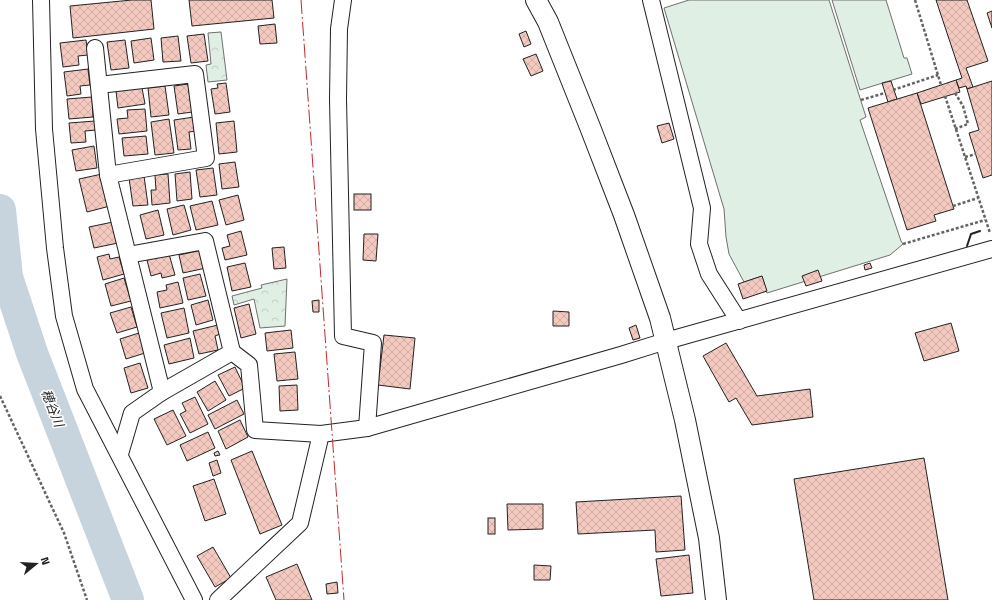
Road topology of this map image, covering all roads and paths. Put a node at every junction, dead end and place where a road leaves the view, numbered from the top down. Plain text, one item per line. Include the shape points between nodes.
1 (41, 0) edge
2 (343, 0) edge
3 (536, 0) edge
4 (651, 0) edge
5 (915, 0) edge
6 (95, 48) dead end
7 (938, 75) junction
8 (99, 85) junction
9 (941, 85) dead end
10 (894, 90) dead end
11 (885, 93) dead end
12 (955, 94) dead end
13 (945, 96) dead end
14 (861, 100) dead end
15 (955, 129) junction
16 (976, 154) dead end
17 (965, 158) junction
18 (108, 175) junction
19 (978, 198) junction
20 (953, 206) dead end
21 (985, 220) junction
22 (991, 242) edge
23 (903, 244) dead end
24 (128, 255) junction
25 (739, 321) junction
26 (666, 341) junction
27 (232, 352) junction
28 (162, 392) junction
29 (0, 396) edge
30 (367, 428) junction
31 (321, 434) junction
32 (120, 454) junction
33 (87, 600) edge
34 (194, 600) edge
35 (218, 600) edge
36 (716, 600) edge

1 - 32 street via 44,129 64,316 85,389
2 - 30 street via 339,29 338,99 343,336 373,343
3 - 26 street via 548,22 624,215
4 - 25 street via 702,208 699,244 709,274
5 - 7 path
6 - 8 street
7 - 9 path
7 - 10 path
8 - 18 street
8 - 18 street via 195,74 206,158
11 - 14 path
12 - 15 path via 963,106 968,124
13 - 15 path
15 - 17 path
16 - 17 path
17 - 19 path
18 - 24 street
19 - 20 path
19 - 21 path
21 - 22 path
21 - 23 path
22 - 25 street
24 - 27 street via 205,241
24 - 28 street
25 - 26 street
26 - 30 street
26 - 36 street via 709,538
27 - 28 street
27 - 31 street via 249,365 254,430
28 - 32 street via 132,413
29 - 33 path via 64,533
30 - 31 street
31 - 35 street via 300,523
32 - 34 street

